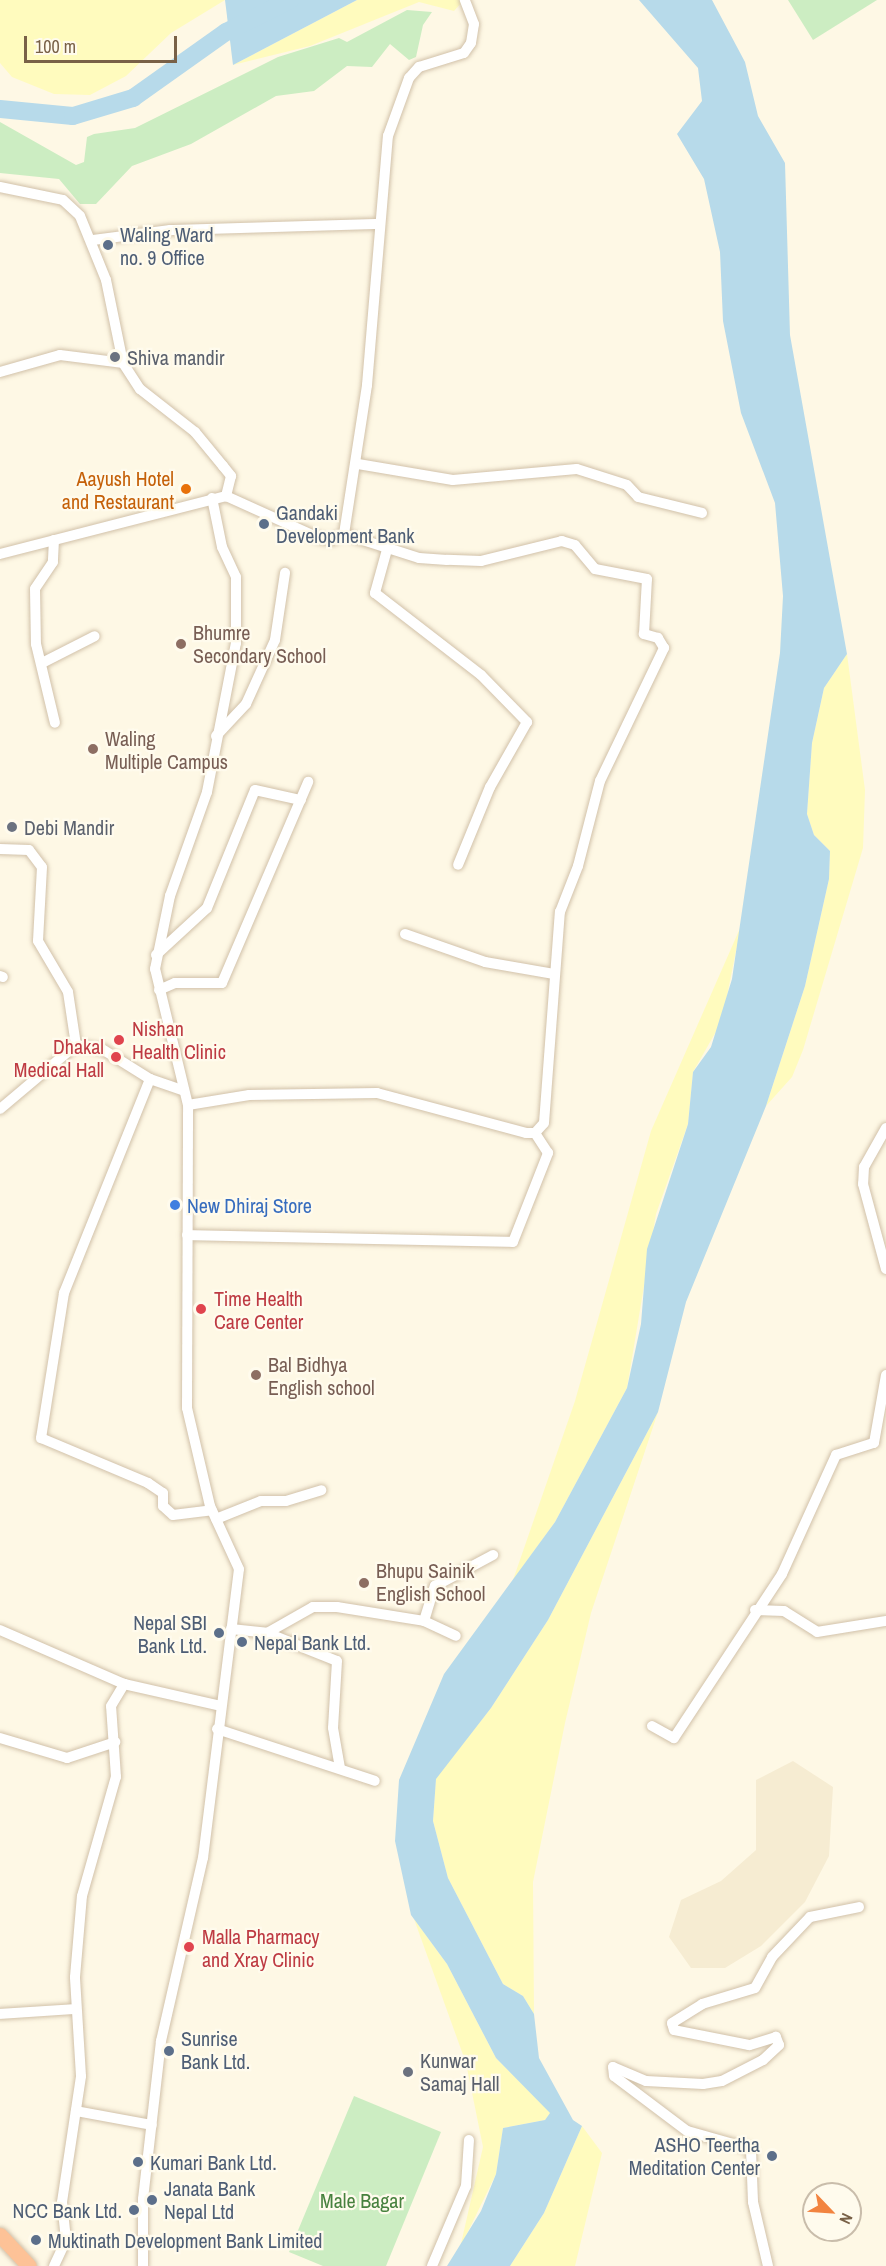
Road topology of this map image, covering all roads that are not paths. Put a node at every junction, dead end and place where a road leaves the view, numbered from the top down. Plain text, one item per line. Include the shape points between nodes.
1 (465, 0) edge
2 (0, 187) edge
3 (378, 224) junction
4 (93, 240) junction
5 (123, 363) junction
6 (0, 372) edge
7 (358, 464) junction
8 (226, 496) junction
9 (212, 498) junction
10 (702, 513) dead end
11 (344, 534) junction
12 (54, 540) junction
13 (388, 546) junction
14 (0, 554) edge
15 (285, 573) dead end
16 (95, 636) dead end
17 (42, 663) junction
18 (55, 723) dead end
19 (216, 736) junction
20 (308, 782) dead end
21 (301, 800) junction
22 (0, 849) edge
23 (458, 865) dead end
24 (405, 934) dead end
25 (156, 955) junction
26 (554, 974) junction
27 (159, 990) junction
28 (76, 1045) junction
29 (150, 1079) junction
30 (184, 1090) junction
31 (188, 1105) junction
32 (0, 1109) edge
33 (886, 1128) edge
34 (535, 1133) junction
35 (187, 1235) junction
36 (886, 1269) edge
37 (886, 1375) edge
38 (321, 1490) dead end
39 (214, 1514) junction
40 (493, 1555) dead end
41 (755, 1610) junction
42 (424, 1621) junction
43 (886, 1621) edge
44 (231, 1629) junction
45 (0, 1630) edge
46 (267, 1633) junction
47 (456, 1636) dead end
48 (124, 1684) junction
49 (221, 1706) junction
50 (652, 1726) dead end
51 (217, 1729) junction
52 (0, 1738) edge
53 (115, 1742) junction
54 (340, 1768) junction
55 (375, 1781) dead end
56 (859, 1907) dead end
57 (76, 2010) junction
58 (0, 2014) edge
59 (76, 2111) junction
60 (152, 2125) junction
61 (469, 2140) dead end
62 (0, 2235) edge
63 (29, 2266) edge
64 (54, 2266) edge
65 (143, 2266) edge
66 (432, 2266) edge
67 (768, 2266) edge

1 - 3 street via 474,24 465,53 419,68 397,98 381,169
2 - 4 street via 63,200
3 - 4 street via 170,230
3 - 7 street
4 - 5 street
5 - 6 street via 60,355
5 - 8 street via 140,389 195,432 231,476
7 - 10 street via 453,480 577,469 618,481 638,497
7 - 11 street
8 - 9 street
8 - 11 street via 310,535 332,540
9 - 12 street
9 - 19 street via 222,547 236,577 238,608
11 - 13 street
12 - 14 street
12 - 17 street via 53,562 34,589 36,644
13 - 23 street via 375,593 481,675 527,722 490,787
13 - 26 street via 419,558 481,561 562,541 575,545 595,569 647,579 644,634 658,638 664,648 600,781 578,866 560,912
15 - 19 street via 275,640 246,704
16 - 17 street
17 - 18 street
19 - 25 street via 205,799 187,842
20 - 21 street
21 - 25 street via 255,790 207,908
21 - 27 street via 222,983 175,983
22 - 28 street via 29,850 42,867 38,941 68,992
24 - 26 street via 485,962
25 - 27 street
26 - 34 street via 549,1088 544,1123
27 - 30 street
28 - 29 street via 102,1049
28 - 32 street
29 - 30 street
29 - 39 street via 64,1293 41,1438 148,1483 163,1493 163,1506 173,1515
30 - 31 street
31 - 34 street via 249,1095 378,1093
31 - 35 street
33 - 36 street via 864,1167 863,1184
34 - 35 street via 548,1153 513,1242
35 - 39 street via 188,1408
37 - 41 street via 874,1443 836,1455 782,1574
38 - 39 street via 286,1501 261,1501
39 - 44 street via 238,1563
40 - 42 street via 435,1586
41 - 43 street via 784,1611 817,1632
41 - 50 street via 674,1738
42 - 46 street via 313,1607
42 - 47 street
44 - 46 street
44 - 49 street
45 - 48 street
46 - 54 street via 338,1661 333,1728
48 - 49 street
48 - 53 street via 111,1706
49 - 51 street
51 - 54 street
51 - 60 street via 203,1858 162,2041
52 - 53 street via 67,1758
53 - 57 street via 116,1777 82,1896
54 - 55 street
56 - 67 street via 810,1917 772,1957 755,1988 702,2004 672,2024 674,2030 749,2045 776,2037 779,2045 763,2060 722,2081 703,2084 646,2081 613,2067 614,2076 687,2131 751,2149 753,2202
57 - 58 street
57 - 59 street via 81,2076
59 - 60 street
59 - 64 street via 62,2202 66,2240
60 - 65 street via 143,2199
61 - 66 street via 466,2186
62 - 63 highway

